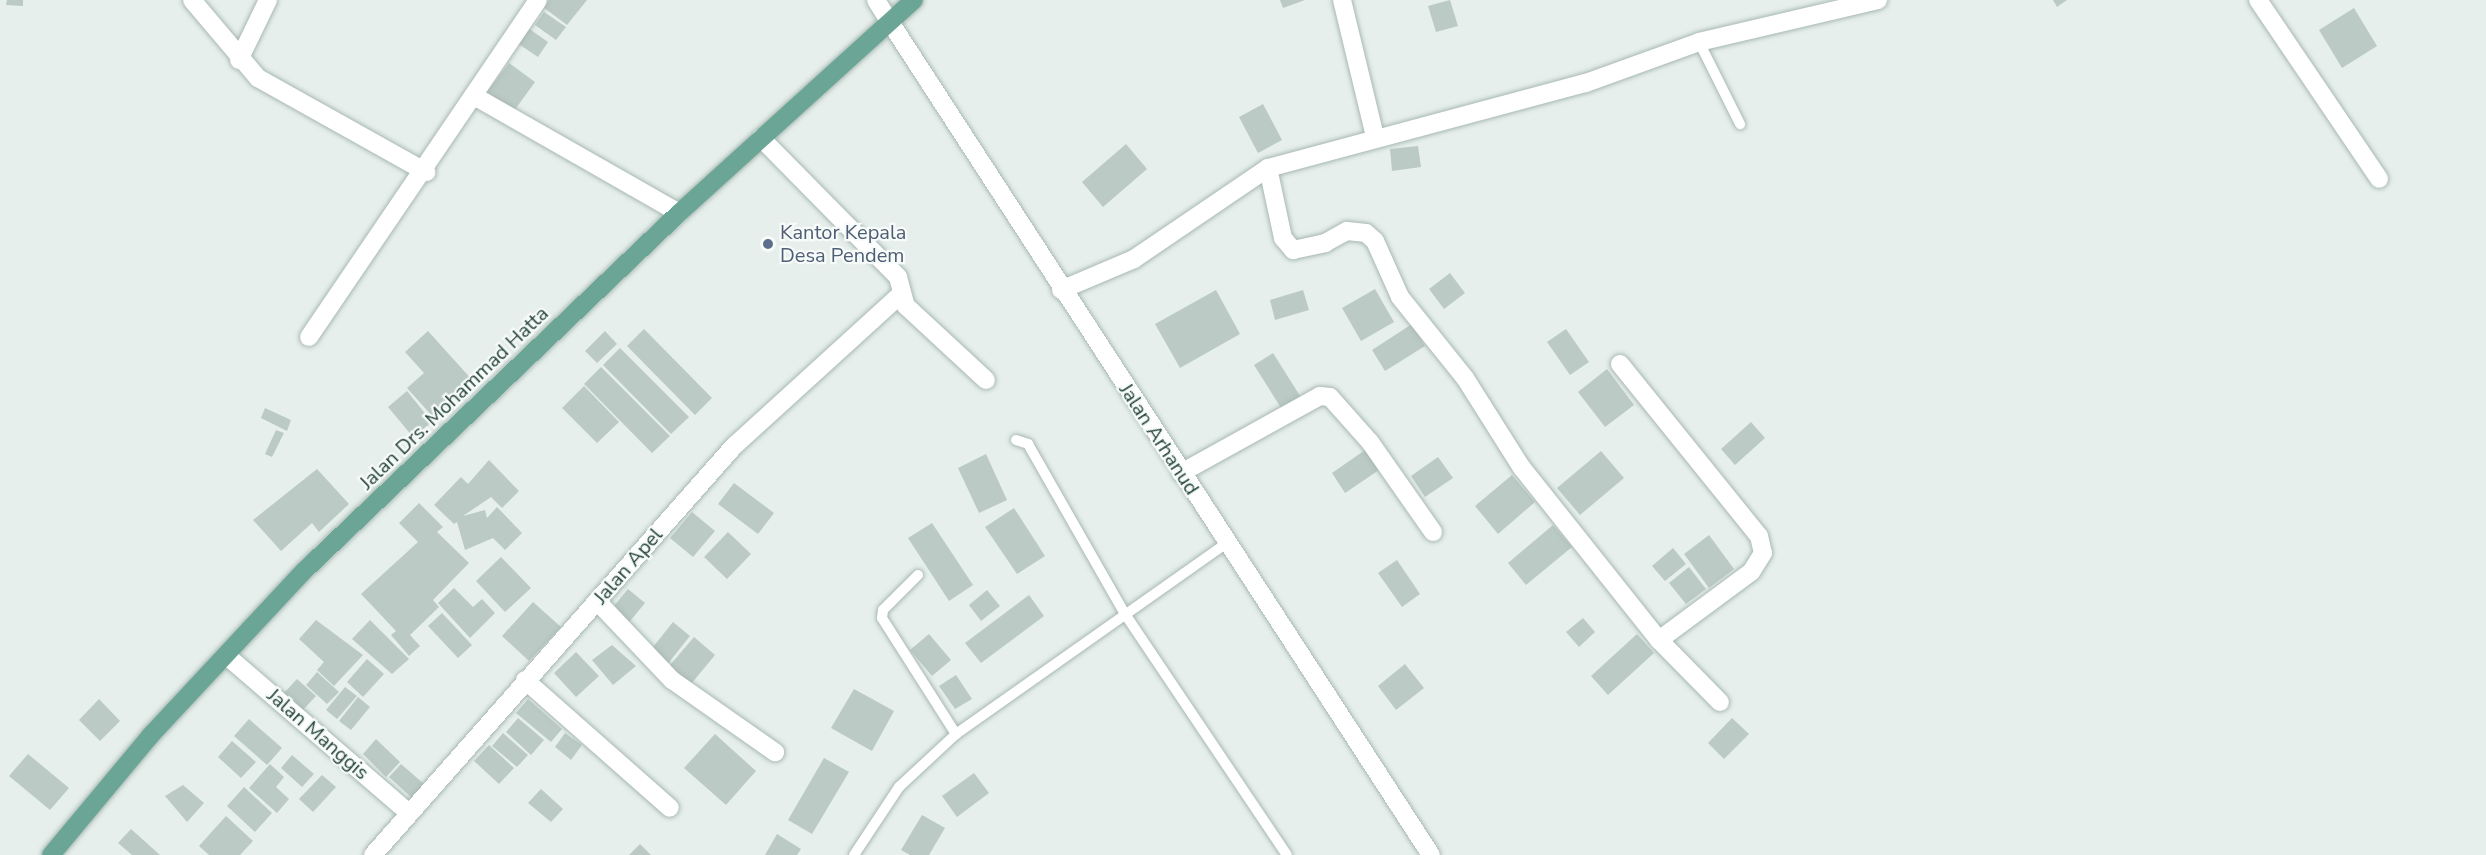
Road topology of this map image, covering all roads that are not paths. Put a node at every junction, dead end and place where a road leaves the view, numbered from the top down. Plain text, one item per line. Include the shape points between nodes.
1 (192, 0) edge
2 (268, 0) edge
3 (538, 0) edge
4 (876, 0) edge
5 (914, 0) edge
6 (1342, 0) edge
7 (1803, 0) edge
8 (1878, 0) edge
9 (2259, 0) edge
10 (1805, 19) junction
11 (890, 22) junction
12 (1699, 42) junction
13 (247, 68) junction
14 (474, 96) junction
15 (1740, 124) dead end
16 (1375, 136) junction
17 (761, 138) junction
18 (1268, 168) junction
19 (426, 172) junction
20 (2379, 179) dead end
21 (679, 213) junction
22 (1061, 290) junction
23 (901, 294) junction
24 (309, 337) dead end
25 (1620, 364) dead end
26 (986, 380) dead end
27 (1016, 440) dead end
28 (1181, 473) junction
29 (1433, 532) dead end
30 (1227, 543) junction
31 (918, 575) dead end
32 (597, 601) junction
33 (1125, 614) junction
34 (1659, 640) junction
35 (227, 656) junction
36 (525, 680) junction
37 (1720, 702) dead end
38 (956, 734) junction
39 (775, 752) dead end
40 (670, 808) dead end
41 (408, 812) junction
42 (51, 855) edge
43 (373, 855) edge
44 (854, 855) edge
45 (1287, 855) edge
46 (1431, 855) edge

1 - 13 street
2 - 13 street
3 - 14 street
4 - 11 street, Jalan Arhanud
5 - 11 main road, Jalan Drs. Mohammad Hatta
6 - 16 street
7 - 10 street
8 - 10 street
9 - 20 street
10 - 12 street
11 - 17 main road, Jalan Drs. Mohammad Hatta
11 - 22 street, Jalan Arhanud
12 - 15 lane
12 - 16 street via 1586,83
13 - 19 street
14 - 19 street
14 - 21 street
16 - 18 street
17 - 21 main road, Jalan Drs. Mohammad Hatta
17 - 23 street via 898,277
18 - 22 street via 1134,259
18 - 34 street via 1283,238 1293,250 1325,243 1347,231 1366,233 1375,241 1400,297 1465,378 1522,468
19 - 24 street
21 - 35 main road, Jalan Drs. Mohammad Hatta via 304,571
22 - 28 street, Jalan Arhanud
23 - 26 street via 906,306
23 - 32 street, Jalan Apel via 734,446
25 - 34 street via 1759,536 1763,553 1751,572
27 - 33 lane via 1028,444
28 - 29 street via 1320,396 1330,397 1370,442
28 - 30 street, Jalan Arhanud
30 - 33 lane
30 - 46 street, Jalan Arhanud
31 - 38 lane via 883,610 882,618
32 - 36 street, Jalan Apel
32 - 39 street via 672,680
33 - 38 lane
33 - 45 lane
34 - 37 street
35 - 41 street, Jalan Manggis
35 - 42 main road, Jalan Drs. Mohammad Hatta via 150,736
36 - 40 street
36 - 41 street, Jalan Apel
38 - 44 lane via 899,787
41 - 43 street, Jalan Apel

